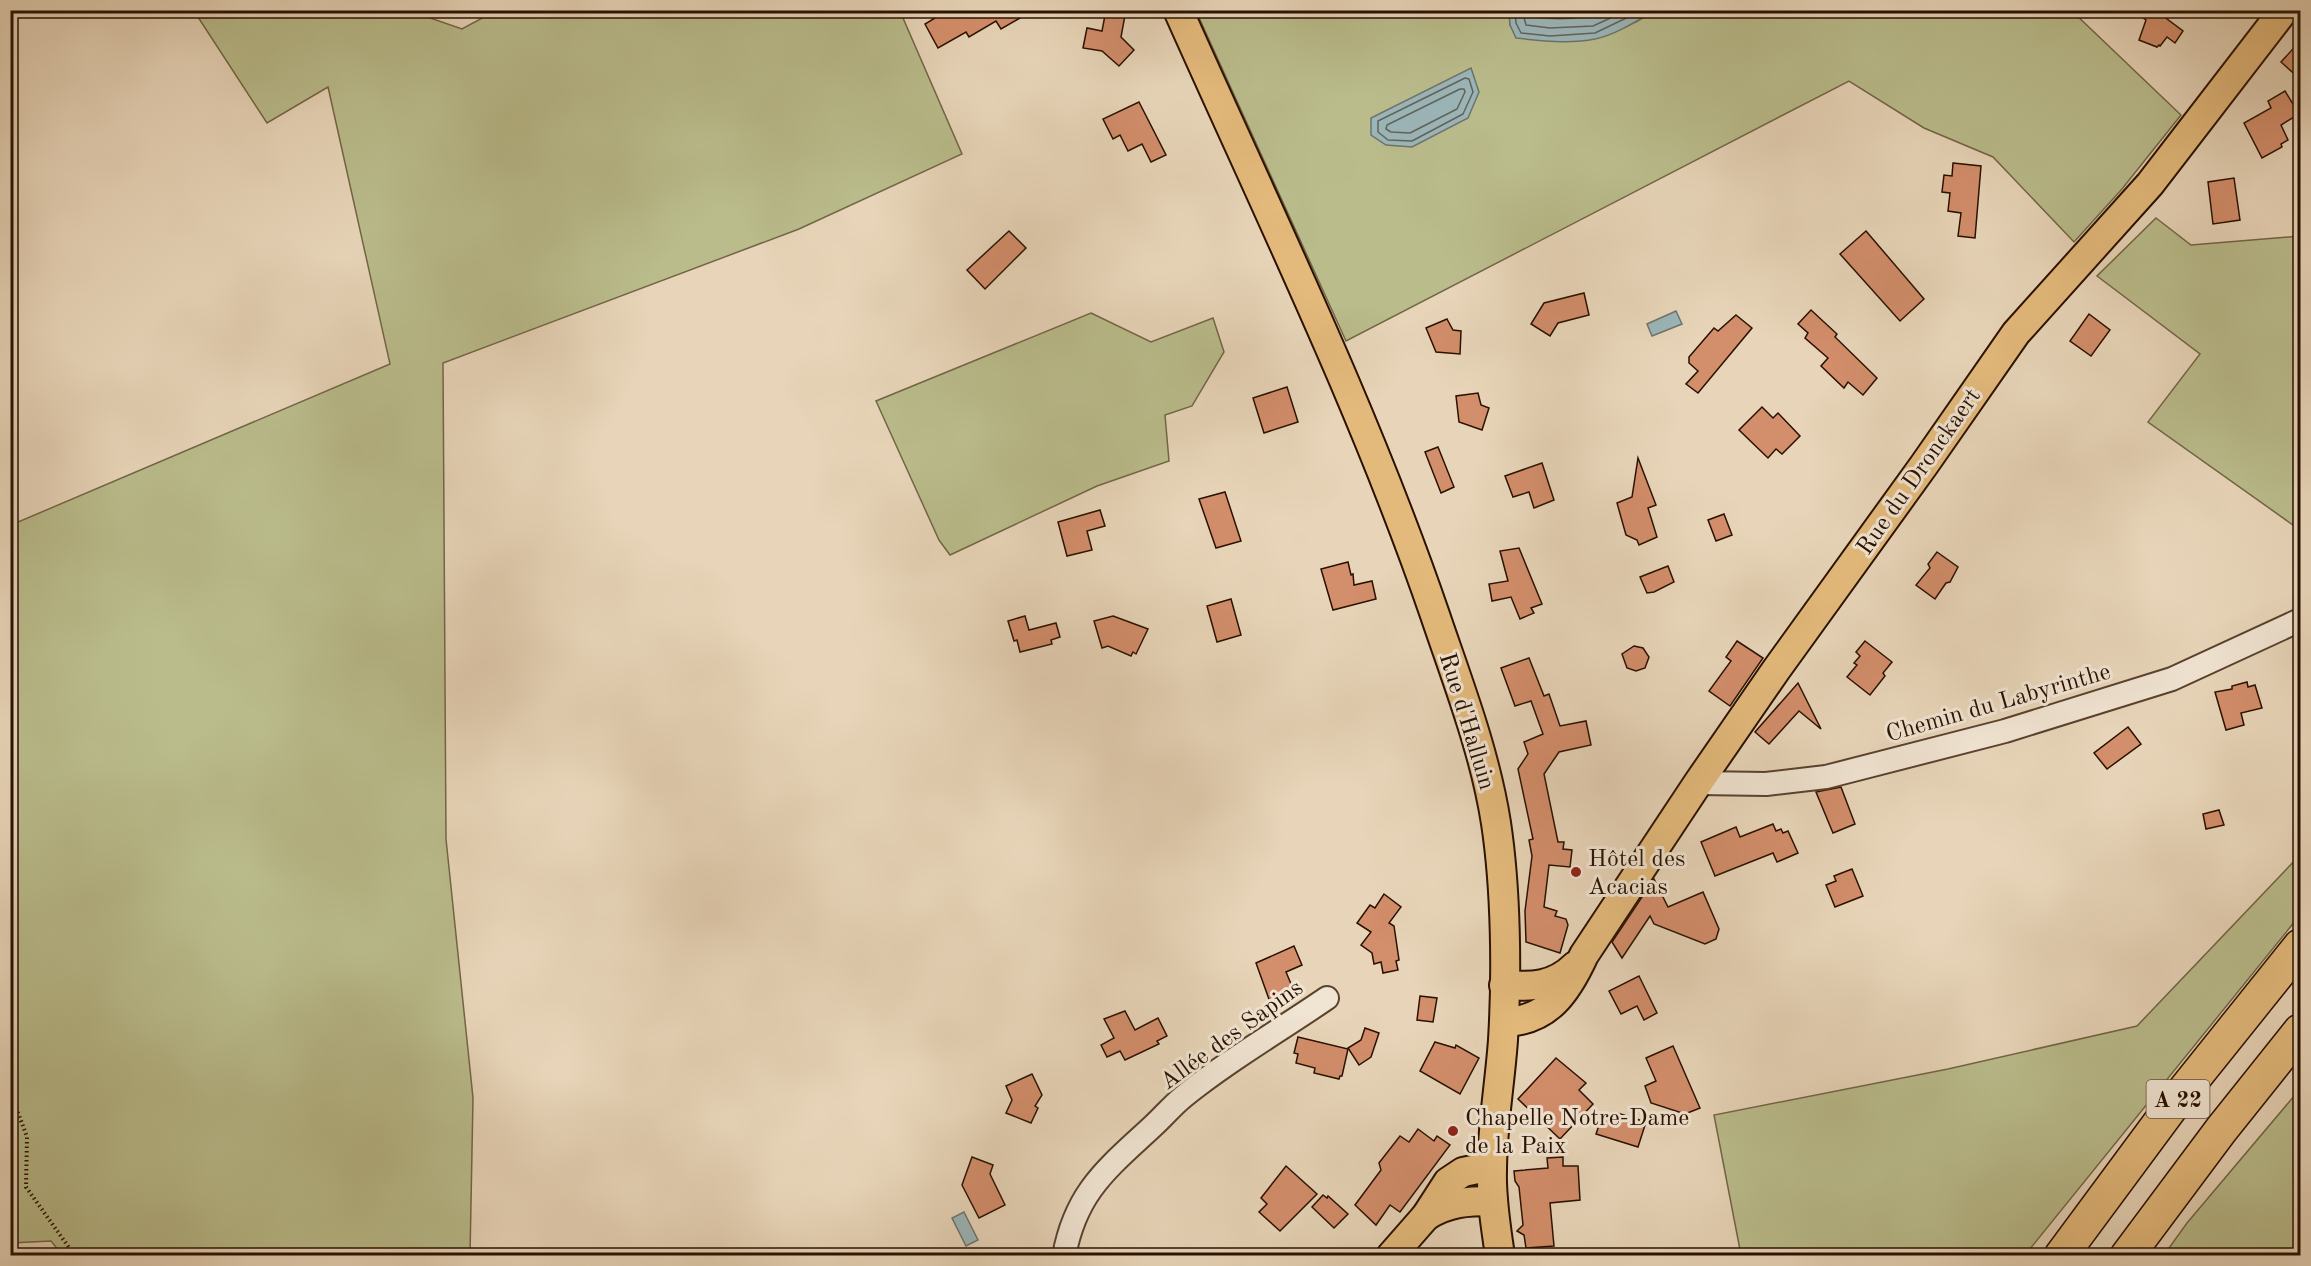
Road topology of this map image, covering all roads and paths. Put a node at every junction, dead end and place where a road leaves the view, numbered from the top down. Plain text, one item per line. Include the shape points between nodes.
1 (1178, 10) edge
2 (2284, 10) edge
3 (2301, 620) edge
4 (1698, 783) junction
5 (2301, 946) edge
6 (1584, 956) junction
7 (1504, 985) junction
8 (1327, 998) dead end
9 (1504, 1022) junction
10 (2301, 1031) edge
11 (10, 1091) edge
12 (1492, 1166) junction
13 (1493, 1201) junction
14 (1426, 1216) junction
15 (75, 1256) edge
16 (1064, 1256) edge
17 (1391, 1256) edge
18 (1500, 1256) edge
19 (2061, 1256) edge
20 (2127, 1256) edge

1 - 7 main road, Rue d'Halluin via 1379,462 1475,736 1499,841
2 - 4 main road, Rue du Dronckaert via 2150,184 2016,333
3 - 4 street, Chemin du Labyrinthe via 2172,679 2005,731 1826,777 1766,784
4 - 6 main road, Rue du Dronckaert
5 - 19 highway, A 22 via 2175,1102
6 - 7 main road, Rue du Dronckaert via 1549,984
6 - 9 main road, Rue du Dronckaert via 1550,1007 1533,1018
7 - 9 main road, Rue d'Halluin
8 - 16 street, Allée des Sapins via 1182,1098 1110,1164 1081,1204
9 - 12 main road, Rue d'Halluin
10 - 20 highway, A 22
11 - 15 path via 27,1137 26,1187
12 - 13 main road, Rue d'Halluin
12 - 14 main road via 1454,1177
13 - 14 main road via 1455,1203
13 - 18 main road, Rue d'Halluin
14 - 17 main road

